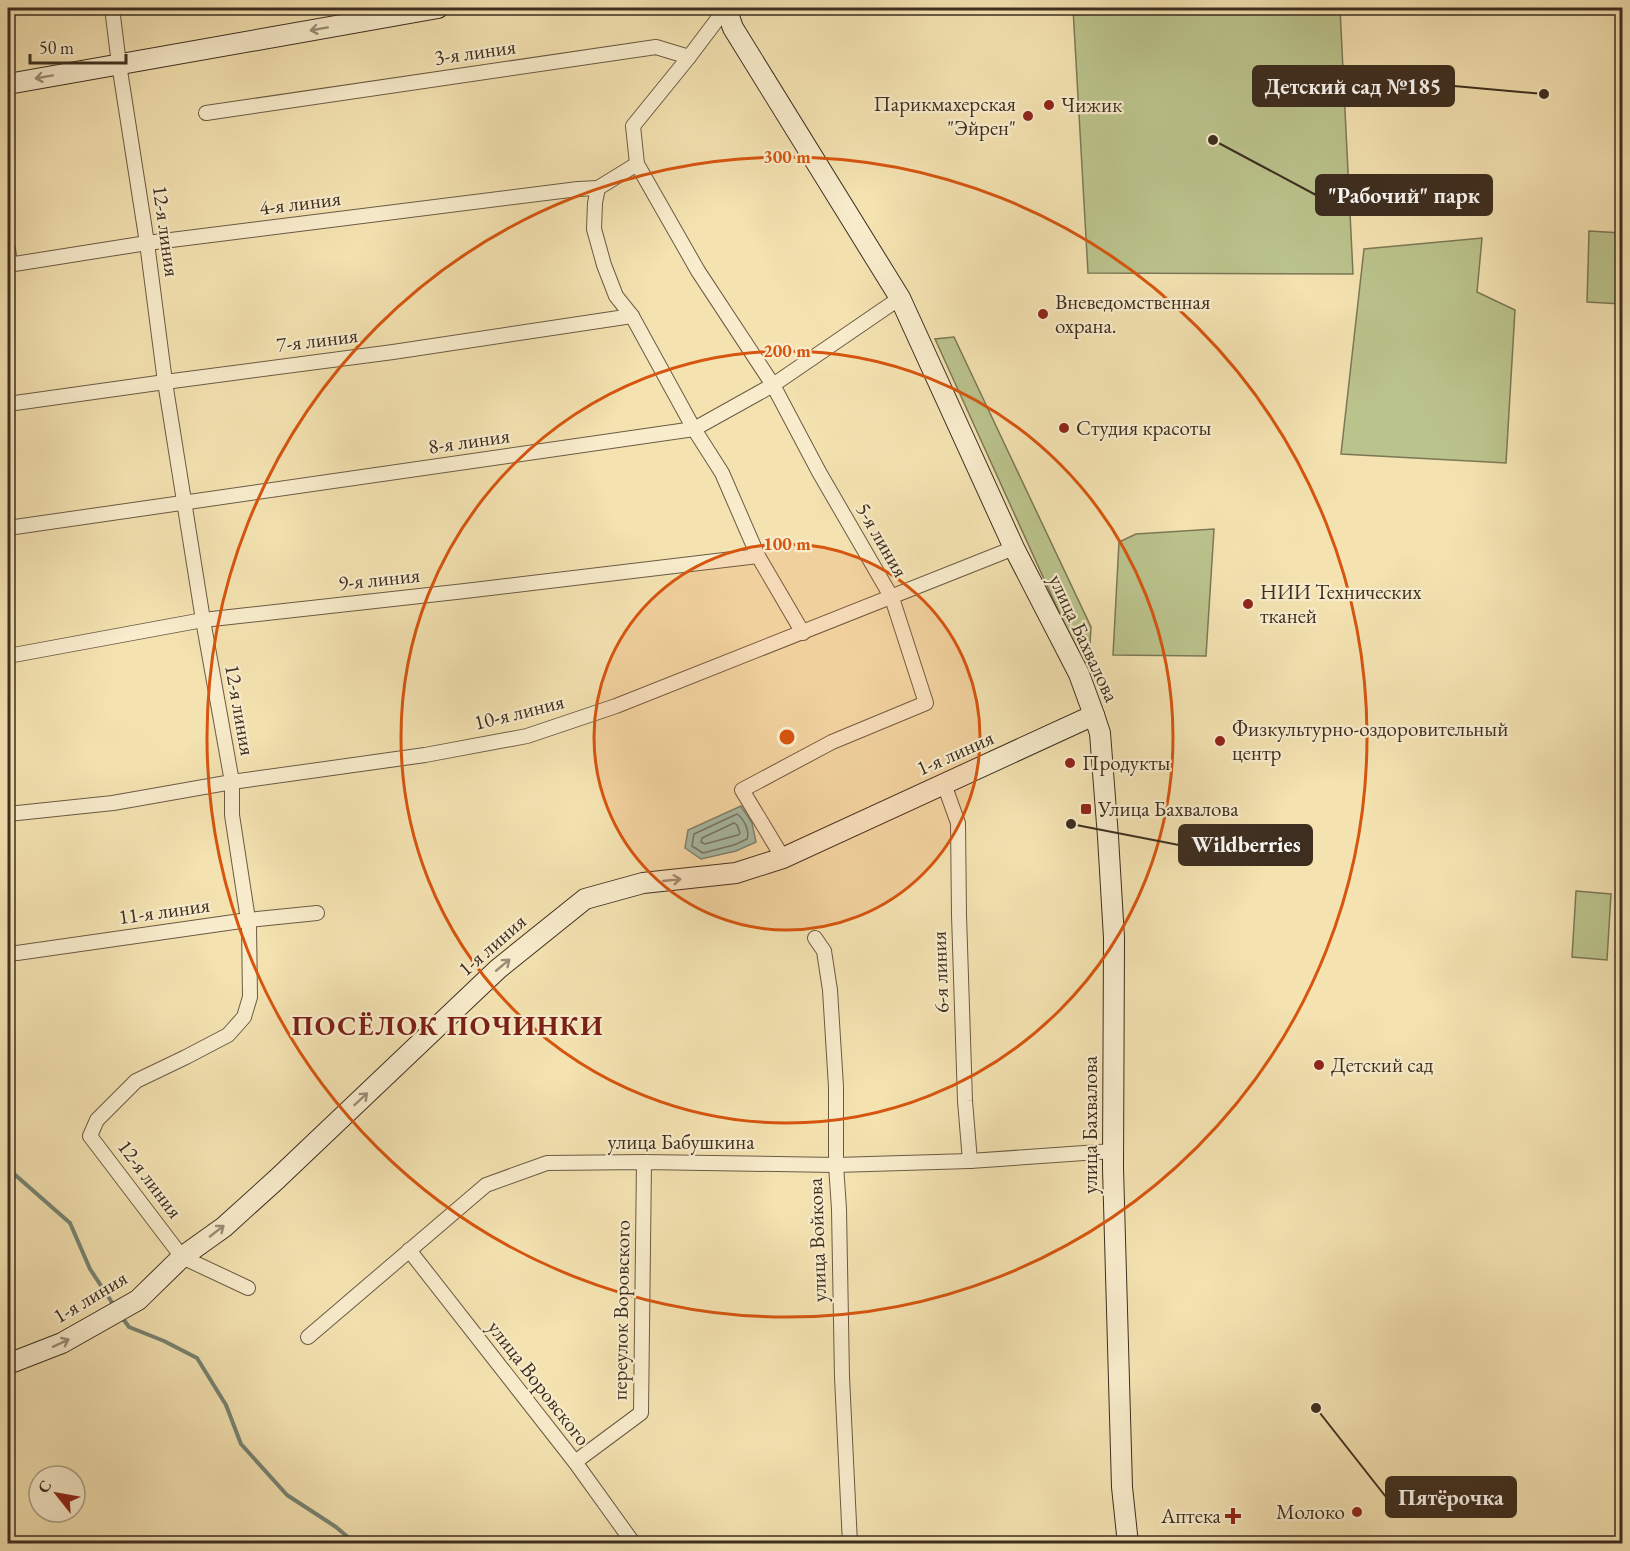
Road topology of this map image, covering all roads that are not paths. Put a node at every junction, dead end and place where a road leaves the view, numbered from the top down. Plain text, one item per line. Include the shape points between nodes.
1 (112, 8) edge
2 (438, 8) edge
3 (726, 8) edge
4 (689, 57) junction
5 (119, 64) junction
6 (8, 84) edge
7 (206, 113) dead end
8 (637, 164) junction
9 (598, 188) junction
10 (147, 243) junction
11 (8, 249) edge
12 (9, 265) edge
13 (900, 298) junction
14 (632, 316) junction
15 (165, 382) junction
16 (773, 385) junction
17 (8, 404) edge
18 (694, 429) junction
19 (184, 502) junction
20 (8, 528) edge
21 (1014, 548) junction
22 (758, 556) junction
23 (892, 598) junction
24 (203, 620) junction
25 (803, 633) junction
26 (8, 656) edge
27 (1095, 715) junction
28 (232, 782) junction
29 (944, 784) junction
30 (8, 814) edge
31 (783, 858) junction
32 (317, 913) dead end
33 (248, 920) junction
34 (815, 938) dead end
35 (17, 953) dead end
36 (1113, 1151) junction
37 (970, 1161) junction
38 (644, 1162) junction
39 (836, 1165) junction
40 (409, 1250) junction
41 (182, 1257) junction
42 (248, 1288) dead end
43 (308, 1336) dead end
44 (8, 1364) edge
45 (575, 1462) junction
46 (634, 1544) edge
47 (850, 1544) edge
48 (1128, 1544) edge

1 - 5 street, 12-я линия
2 -> 5 street
3 - 4 street
3 - 13 street, улица Бахвалова via 733,28
4 - 7 street, 3-я линия via 656,47
4 - 8 street via 633,126
5 -> 6 street
5 - 10 street, 12-я линия
8 - 9 street
8 - 16 street, 5-я линия via 698,272
9 - 10 street, 4-я линия
9 - 14 street via 594,228 604,266 616,296
10 - 12 street, 4-я линия
10 - 15 street, 12-я линия
11 - 12 street
13 - 16 street, 8-я линия
13 - 21 street, улица Бахвалова
14 - 15 street, 7-я линия
14 - 18 street
15 - 17 street, 7-я линия
15 - 19 street, 12-я линия
16 - 18 street, 8-я линия
16 - 23 street, 5-я линия
18 - 19 street, 8-я линия
18 - 22 street via 722,473
19 - 20 street, 8-я линия
19 - 24 street, 12-я линия
21 - 23 street, 10-я линия
21 - 27 street, улица Бахвалова via 1079,674
22 - 24 street, 9-я линия
22 - 25 street
23 - 25 street, 10-я линия
23 - 31 street, 5-я линия via 926,703 832,742 742,790
24 - 26 street, 9-я линия
24 - 28 street, 12-я линия
25 - 28 street, 10-я линия via 616,706 527,736
27 - 29 street, 1-я линия
27 - 36 street, улица Бахвалова via 1100,733 1114,938
28 - 30 street, 10-я линия via 113,803
28 - 33 street, 12-я линия via 232,815
29 - 31 street, 1-я линия
29 - 37 street, 6-я линия via 958,823
41 -> 31 street, 1-я линия via 224,1227 498,969 585,899 643,883 735,873
32 - 33 street, 11-я линия
33 - 35 street, 11-я линия
33 - 41 street, 12-я линия via 250,997 244,1017 228,1035 136,1081 97,1120 90,1136
34 - 39 street, улица Войкова via 824,951 830,990
36 - 37 street, улица Бабушкина
36 - 48 street, улица Бахвалова via 1122,1487
37 - 39 street, улица Бабушкина
38 - 39 street, улица Бабушкина
38 - 40 street, улица Бабушкина via 547,1163 486,1185
38 - 45 street, переулок Воровского via 641,1413
39 - 47 street, улица Войкова
40 - 43 street, улица Бабушкина
40 - 45 street, улица Воровского
41 - 42 street
44 -> 41 street, 1-я линия via 62,1343 138,1300
45 - 46 street, улица Воровского

